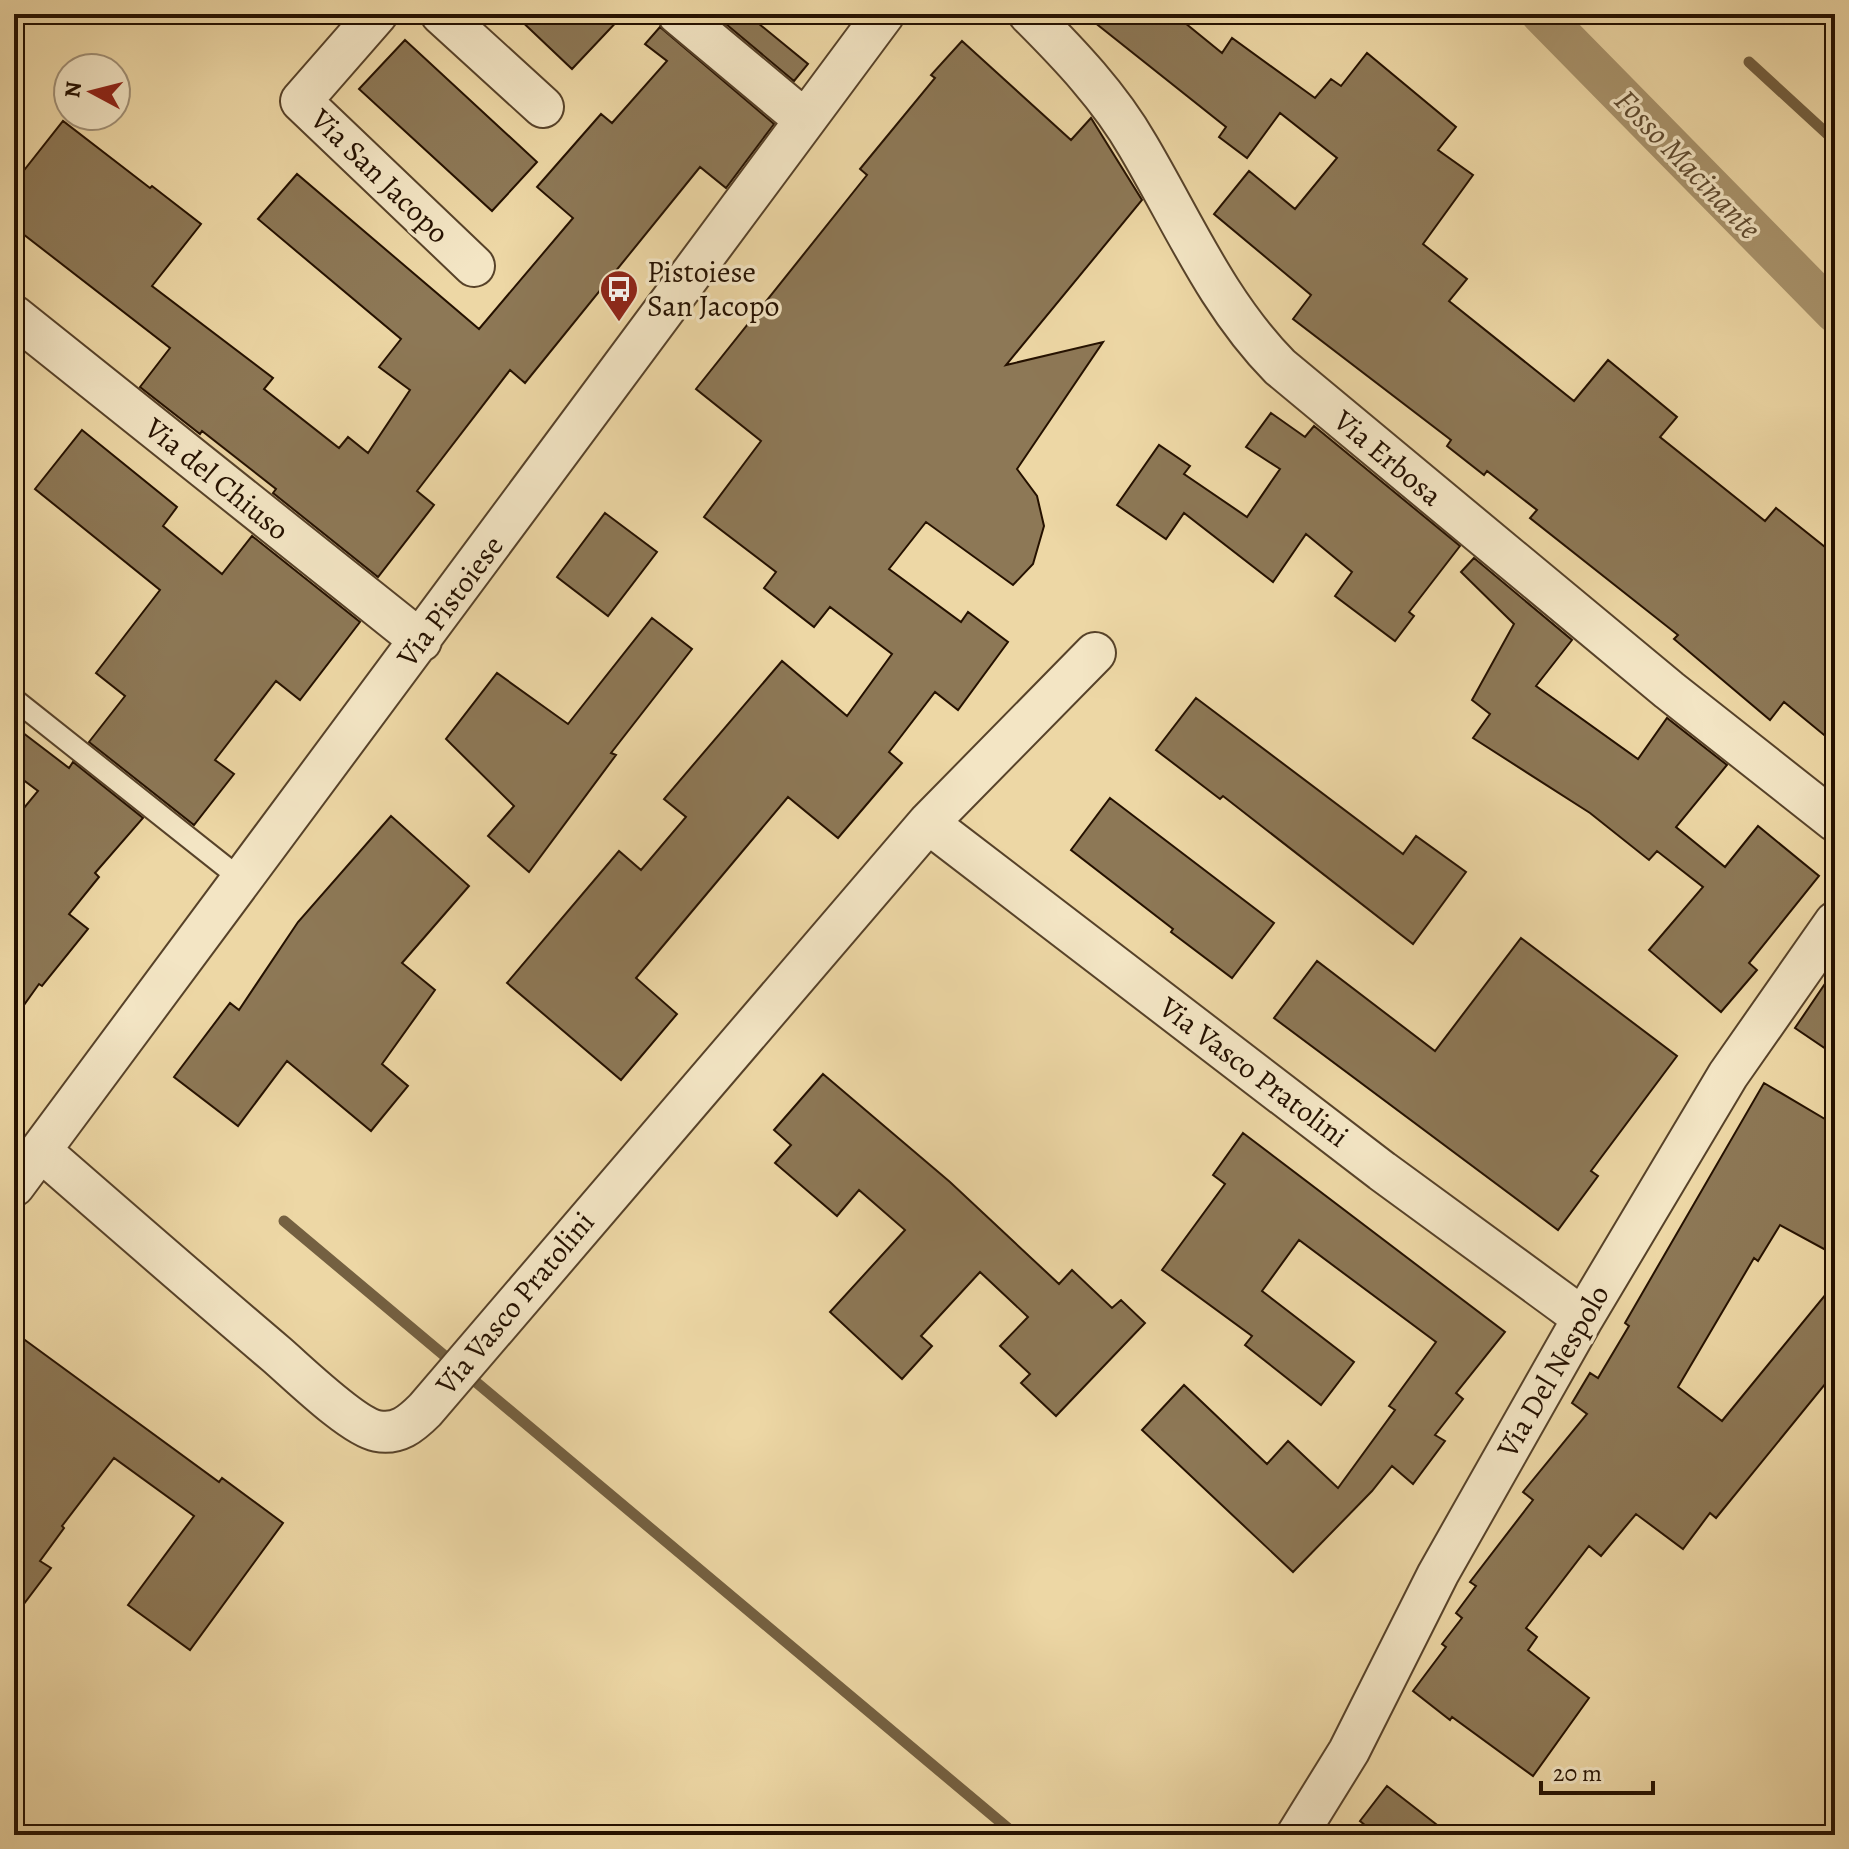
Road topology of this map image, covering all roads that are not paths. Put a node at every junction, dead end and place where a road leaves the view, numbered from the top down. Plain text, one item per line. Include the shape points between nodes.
1 (377, 14) edge
2 (441, 14) edge
3 (678, 14) edge
4 (884, 14) edge
5 (1029, 14) edge
6 (543, 107) dead end
7 (805, 120) junction
8 (474, 266) dead end
9 (14, 316) edge
10 (421, 641) junction
11 (1095, 653) dead end
12 (14, 699) edge
13 (1835, 821) edge
14 (928, 823) junction
15 (242, 880) junction
16 (1835, 922) edge
17 (41, 1151) junction
18 (14, 1186) edge
19 (1583, 1318) junction
20 (1297, 1835) edge

1 - 8 street, Via San Jacopo via 301,101
2 - 6 street
3 - 7 street
4 - 7 street, Via Pistoiese
5 - 13 street, Via Erbosa via 1071,55 1137,144 1204,269 1271,358 1669,690
7 - 10 street, Via Pistoiese
9 - 10 street, Via del Chiuso
10 - 15 street, Via Pistoiese
11 - 14 street, Via Vasco Pratolini
12 - 15 lane
14 - 17 street, Via Vasco Pratolini via 407,1427 387,1432 363,1426
14 - 19 street, Via Vasco Pratolini
15 - 17 street, Via Pistoiese
16 - 19 street, Via Del Nespolo via 1728,1075
17 - 18 street, Via Pistoiese
19 - 20 street, Via Del Nespolo via 1438,1574 1349,1751

